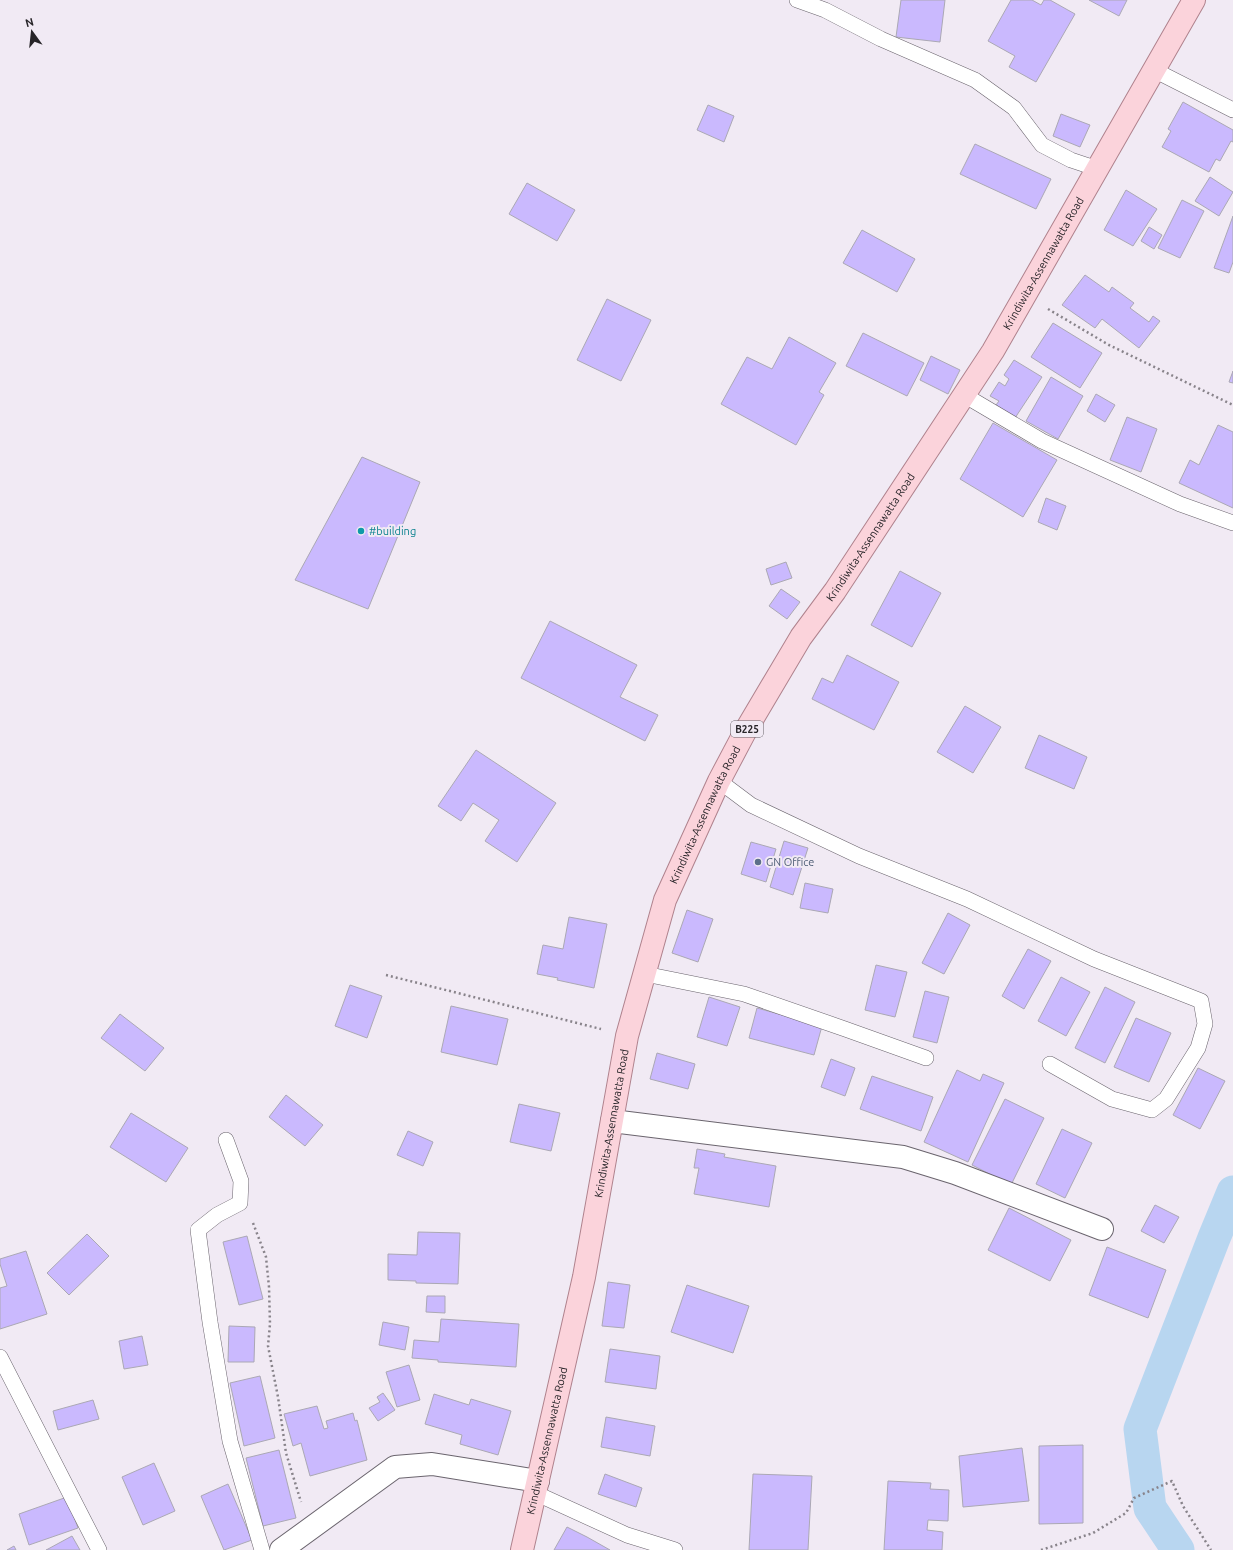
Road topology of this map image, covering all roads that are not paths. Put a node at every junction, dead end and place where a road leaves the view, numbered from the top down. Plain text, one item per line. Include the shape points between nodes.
1 (797, 0) edge
2 (1194, 0) edge
3 (1154, 70) junction
4 (1233, 110) edge
5 (1098, 169) junction
6 (964, 395) junction
7 (1233, 523) edge
8 (719, 781) junction
9 (645, 974) junction
10 (926, 1058) dead end
11 (1050, 1064) dead end
12 (612, 1121) junction
13 (226, 1140) dead end
14 (1102, 1229) dead end
15 (0, 1357) edge
16 (536, 1487) junction
17 (99, 1550) edge
18 (262, 1550) edge
19 (281, 1550) edge
20 (522, 1550) edge
21 (675, 1550) edge

1 - 5 lane via 825,10 881,39 975,80 1014,108 1042,145 1071,160
2 - 3 main road, Krindiwita-Assennawatta Road / B225
3 - 4 lane
3 - 5 main road, Krindiwita-Assennawatta Road / B225
5 - 6 main road, Krindiwita-Assennawatta Road / B225 via 993,351
6 - 7 lane via 1042,441 1180,504
6 - 8 main road, Krindiwita-Assennawatta Road / B225 via 835,591 801,637
8 - 9 main road, Krindiwita-Assennawatta Road / B225 via 665,900
8 - 11 lane via 751,805 859,856 967,899 1094,959 1201,1001 1205,1024 1198,1048 1166,1099 1152,1110 1112,1099
9 - 10 lane via 744,994
9 - 12 main road, Krindiwita-Assennawatta Road / B225 via 627,1036
12 - 14 street via 903,1157 955,1173
12 - 16 main road, Krindiwita-Assennawatta Road / B225 via 584,1277
13 - 18 lane via 241,1181 240,1203 217,1215 198,1230 230,1441
15 - 17 lane
16 - 19 street via 432,1464 395,1467
16 - 20 main road, Krindiwita-Assennawatta Road / B225
16 - 21 lane via 628,1535

